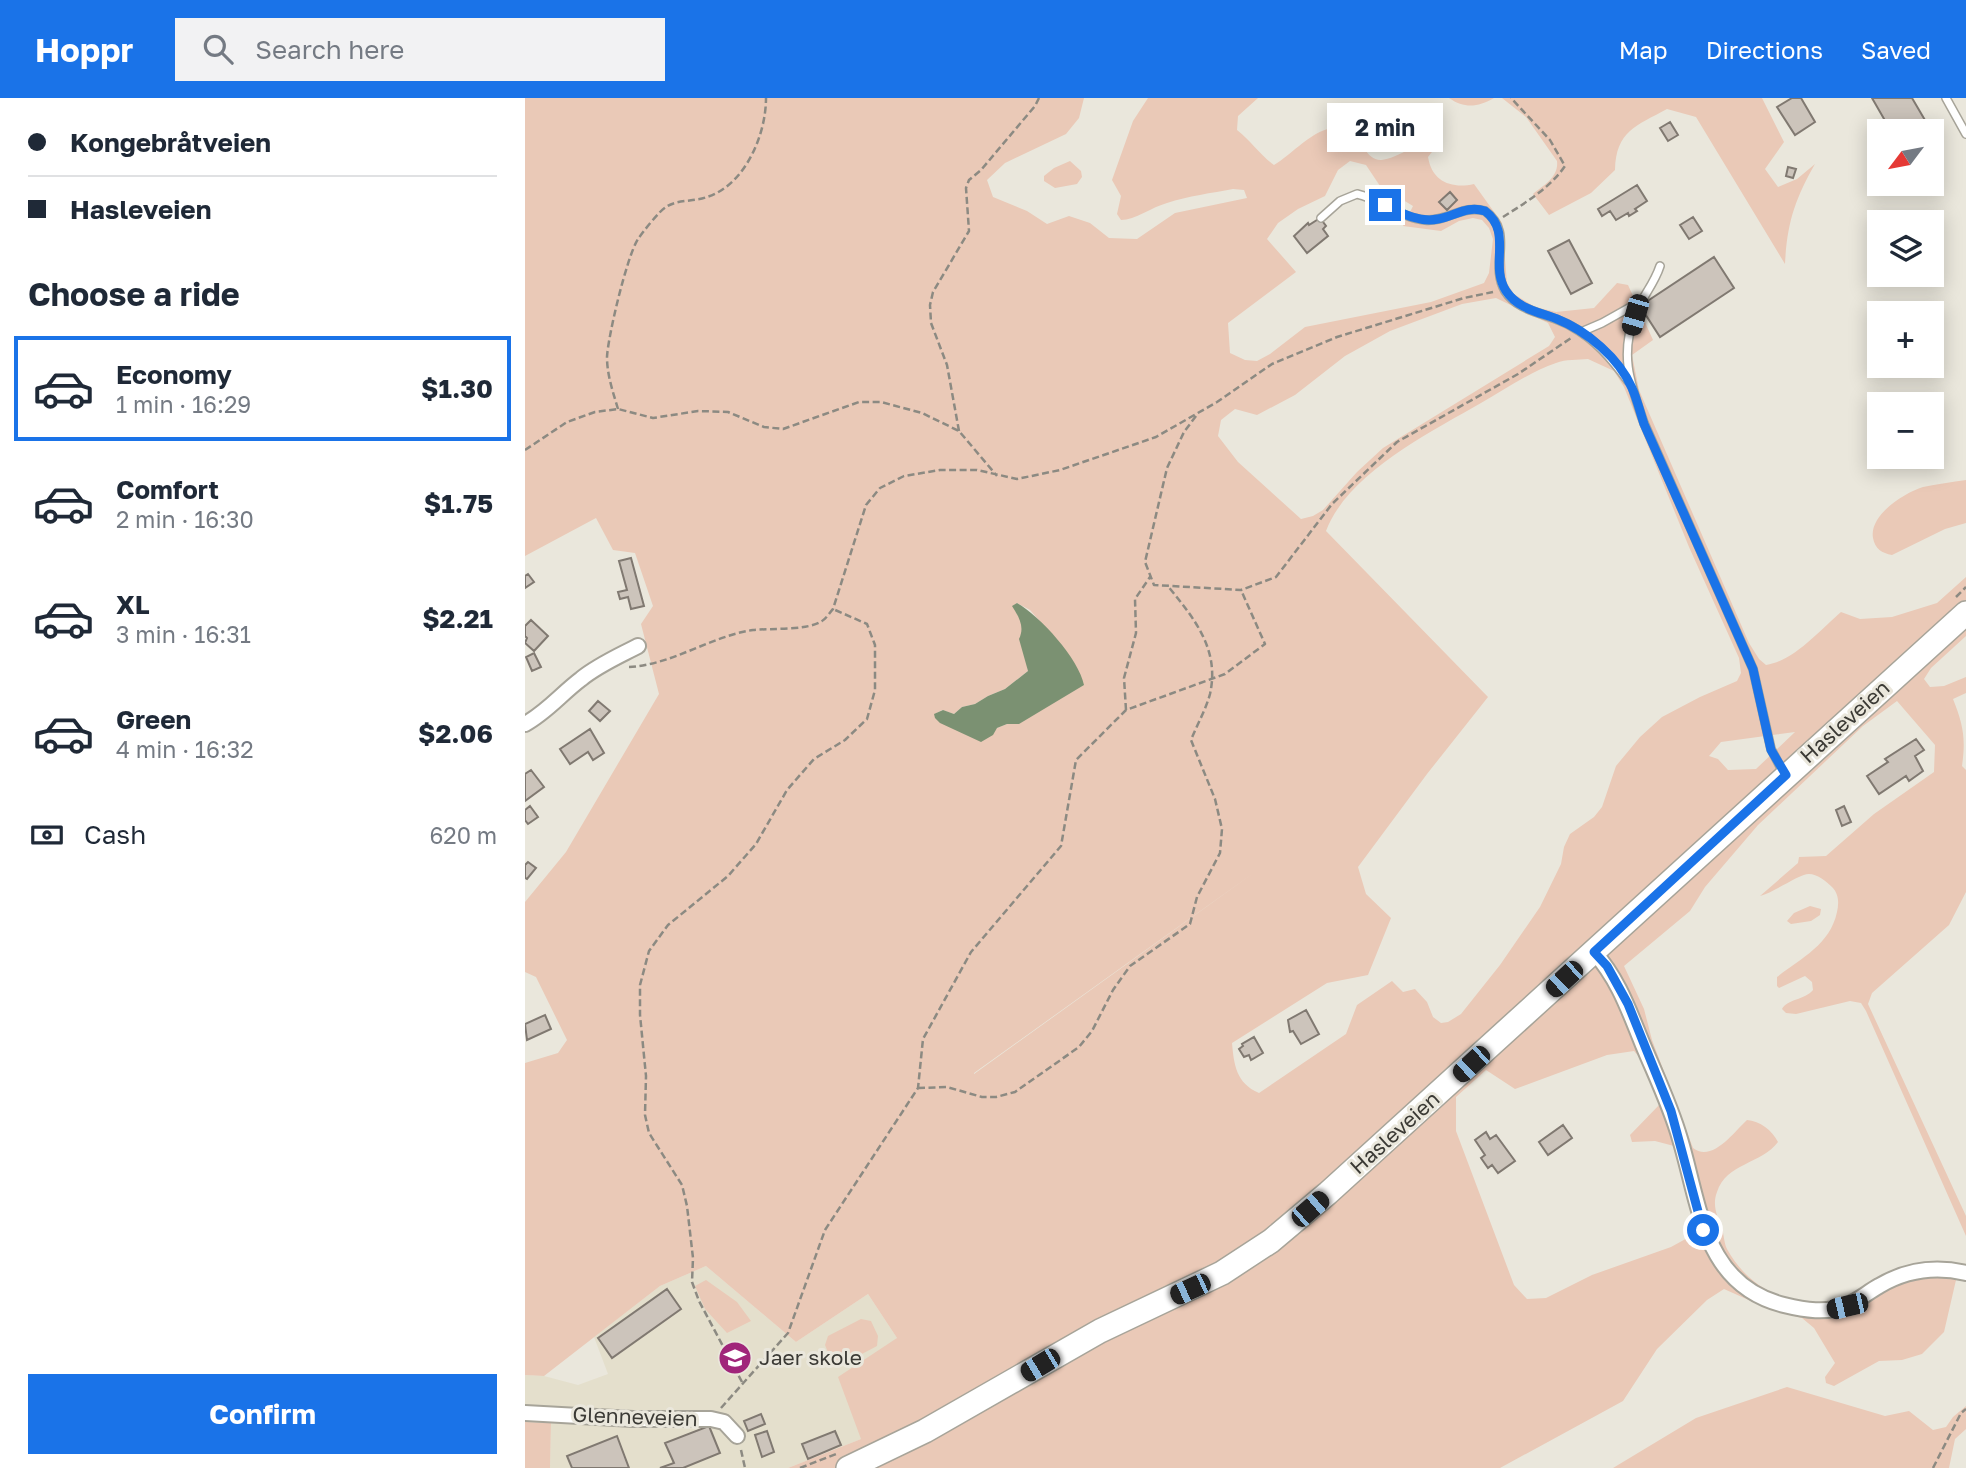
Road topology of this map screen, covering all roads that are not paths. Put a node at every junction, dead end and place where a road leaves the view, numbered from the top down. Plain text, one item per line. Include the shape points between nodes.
1 (1946, 98) edge
2 (1966, 134) edge
3 (1321, 218) dead end
4 (1660, 266) dead end
5 (1643, 299) junction
6 (1581, 332) junction
7 (1631, 385) junction
8 (1956, 609) edge
9 (638, 646) dead end
10 (525, 724) edge
11 (1786, 775) junction
12 (1594, 952) junction
13 (1966, 1273) edge
14 (525, 1413) edge
15 (737, 1436) road end
16 (843, 1460) edge

1 - 2 lane
3 - 6 lane, Hasleveien via 1340,201 1357,194 1418,219 1440,219 1461,210 1485,211 1496,221 1501,235 1501,279 1513,300
4 - 5 lane, Hasleveien
5 - 6 lane
5 - 7 lane, Hasleveien via 1627,341
6 - 7 lane, Hasleveien via 1602,349
7 - 11 lane, Hasleveien via 1753,669 1769,743
8 - 11 main road, Hasleveien
9 - 10 street via 594,670 549,710
11 - 12 main road, Hasleveien
12 - 13 street via 1628,1004 1671,1111 1703,1230 1738,1282 1784,1305 1823,1311 1847,1306 1908,1273 1933,1269
12 - 16 main road, Hasleveien via 1328,1193 1254,1254 1100,1331 925,1431
14 - 15 street, Glenneveien via 711,1419 724,1422

